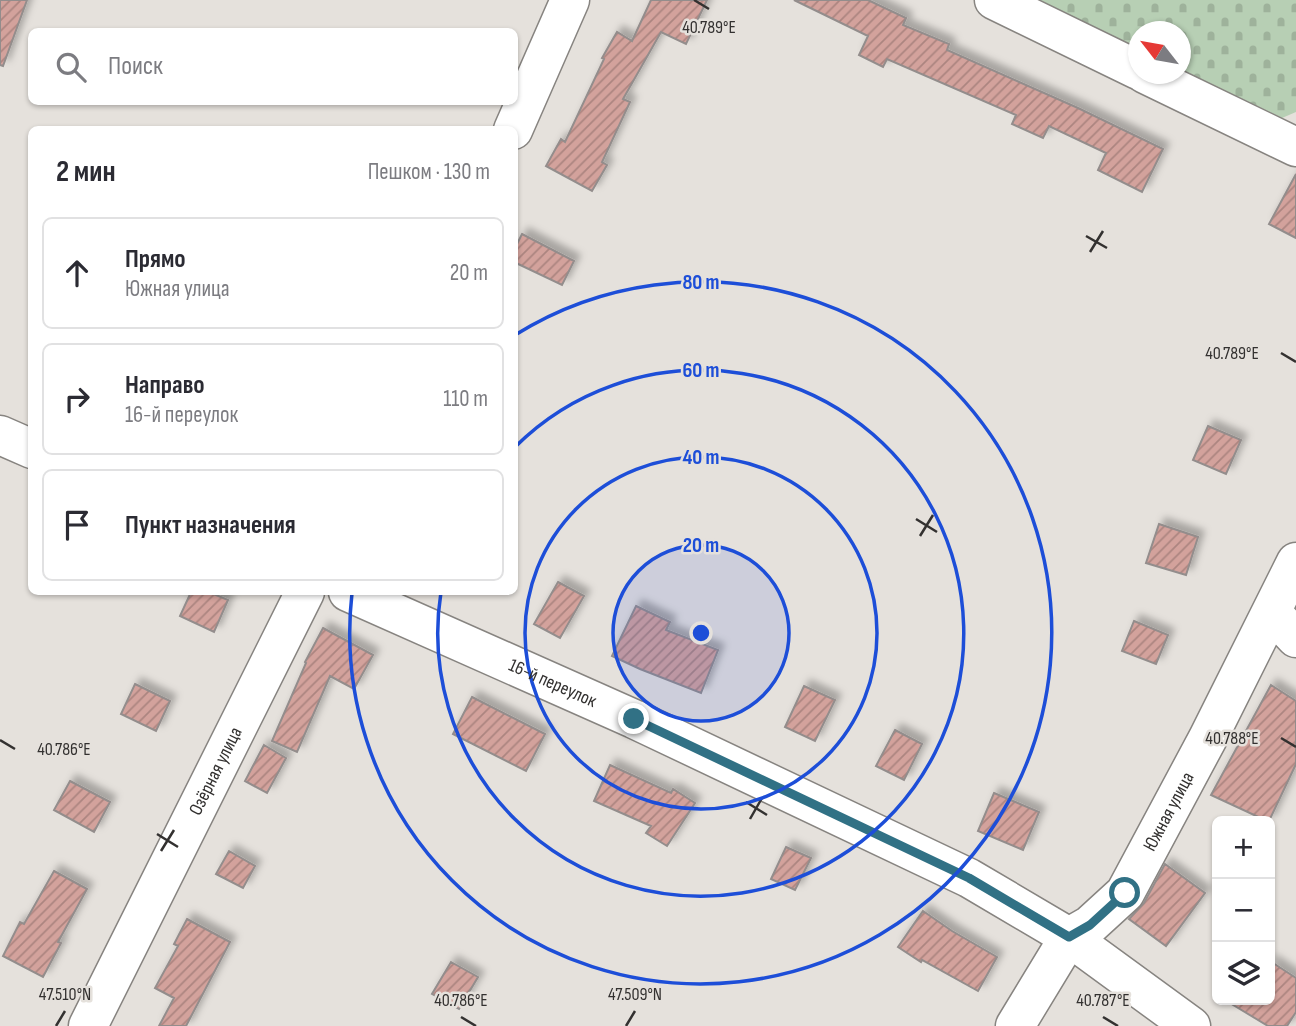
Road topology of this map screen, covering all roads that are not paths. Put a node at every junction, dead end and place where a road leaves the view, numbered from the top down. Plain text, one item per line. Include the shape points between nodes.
1 (570, 0) edge
2 (994, 0) edge
3 (1128, 65) edge
4 (1167, 84) edge
5 (515, 126) edge
6 (1296, 147) edge
7 (0, 435) edge
8 (28, 447) edge
9 (1296, 562) edge
10 (304, 595) edge
11 (355, 595) edge
12 (1284, 625) edge
13 (1069, 937) junction
14 (88, 1026) edge
15 (1015, 1026) edge
16 (1191, 1026) edge

1 - 5 street
2 - 3 street
4 - 6 street
7 - 8 street
9 - 12 street, Южная улица
10 - 14 street, Озёрная улица
11 - 13 street, 16-й переулок via 634,719 957,873
12 - 13 street, Южная улица via 1208,738 1125,893 1090,925
13 - 15 street, Южная улица
13 - 16 street, 16-й переулок

